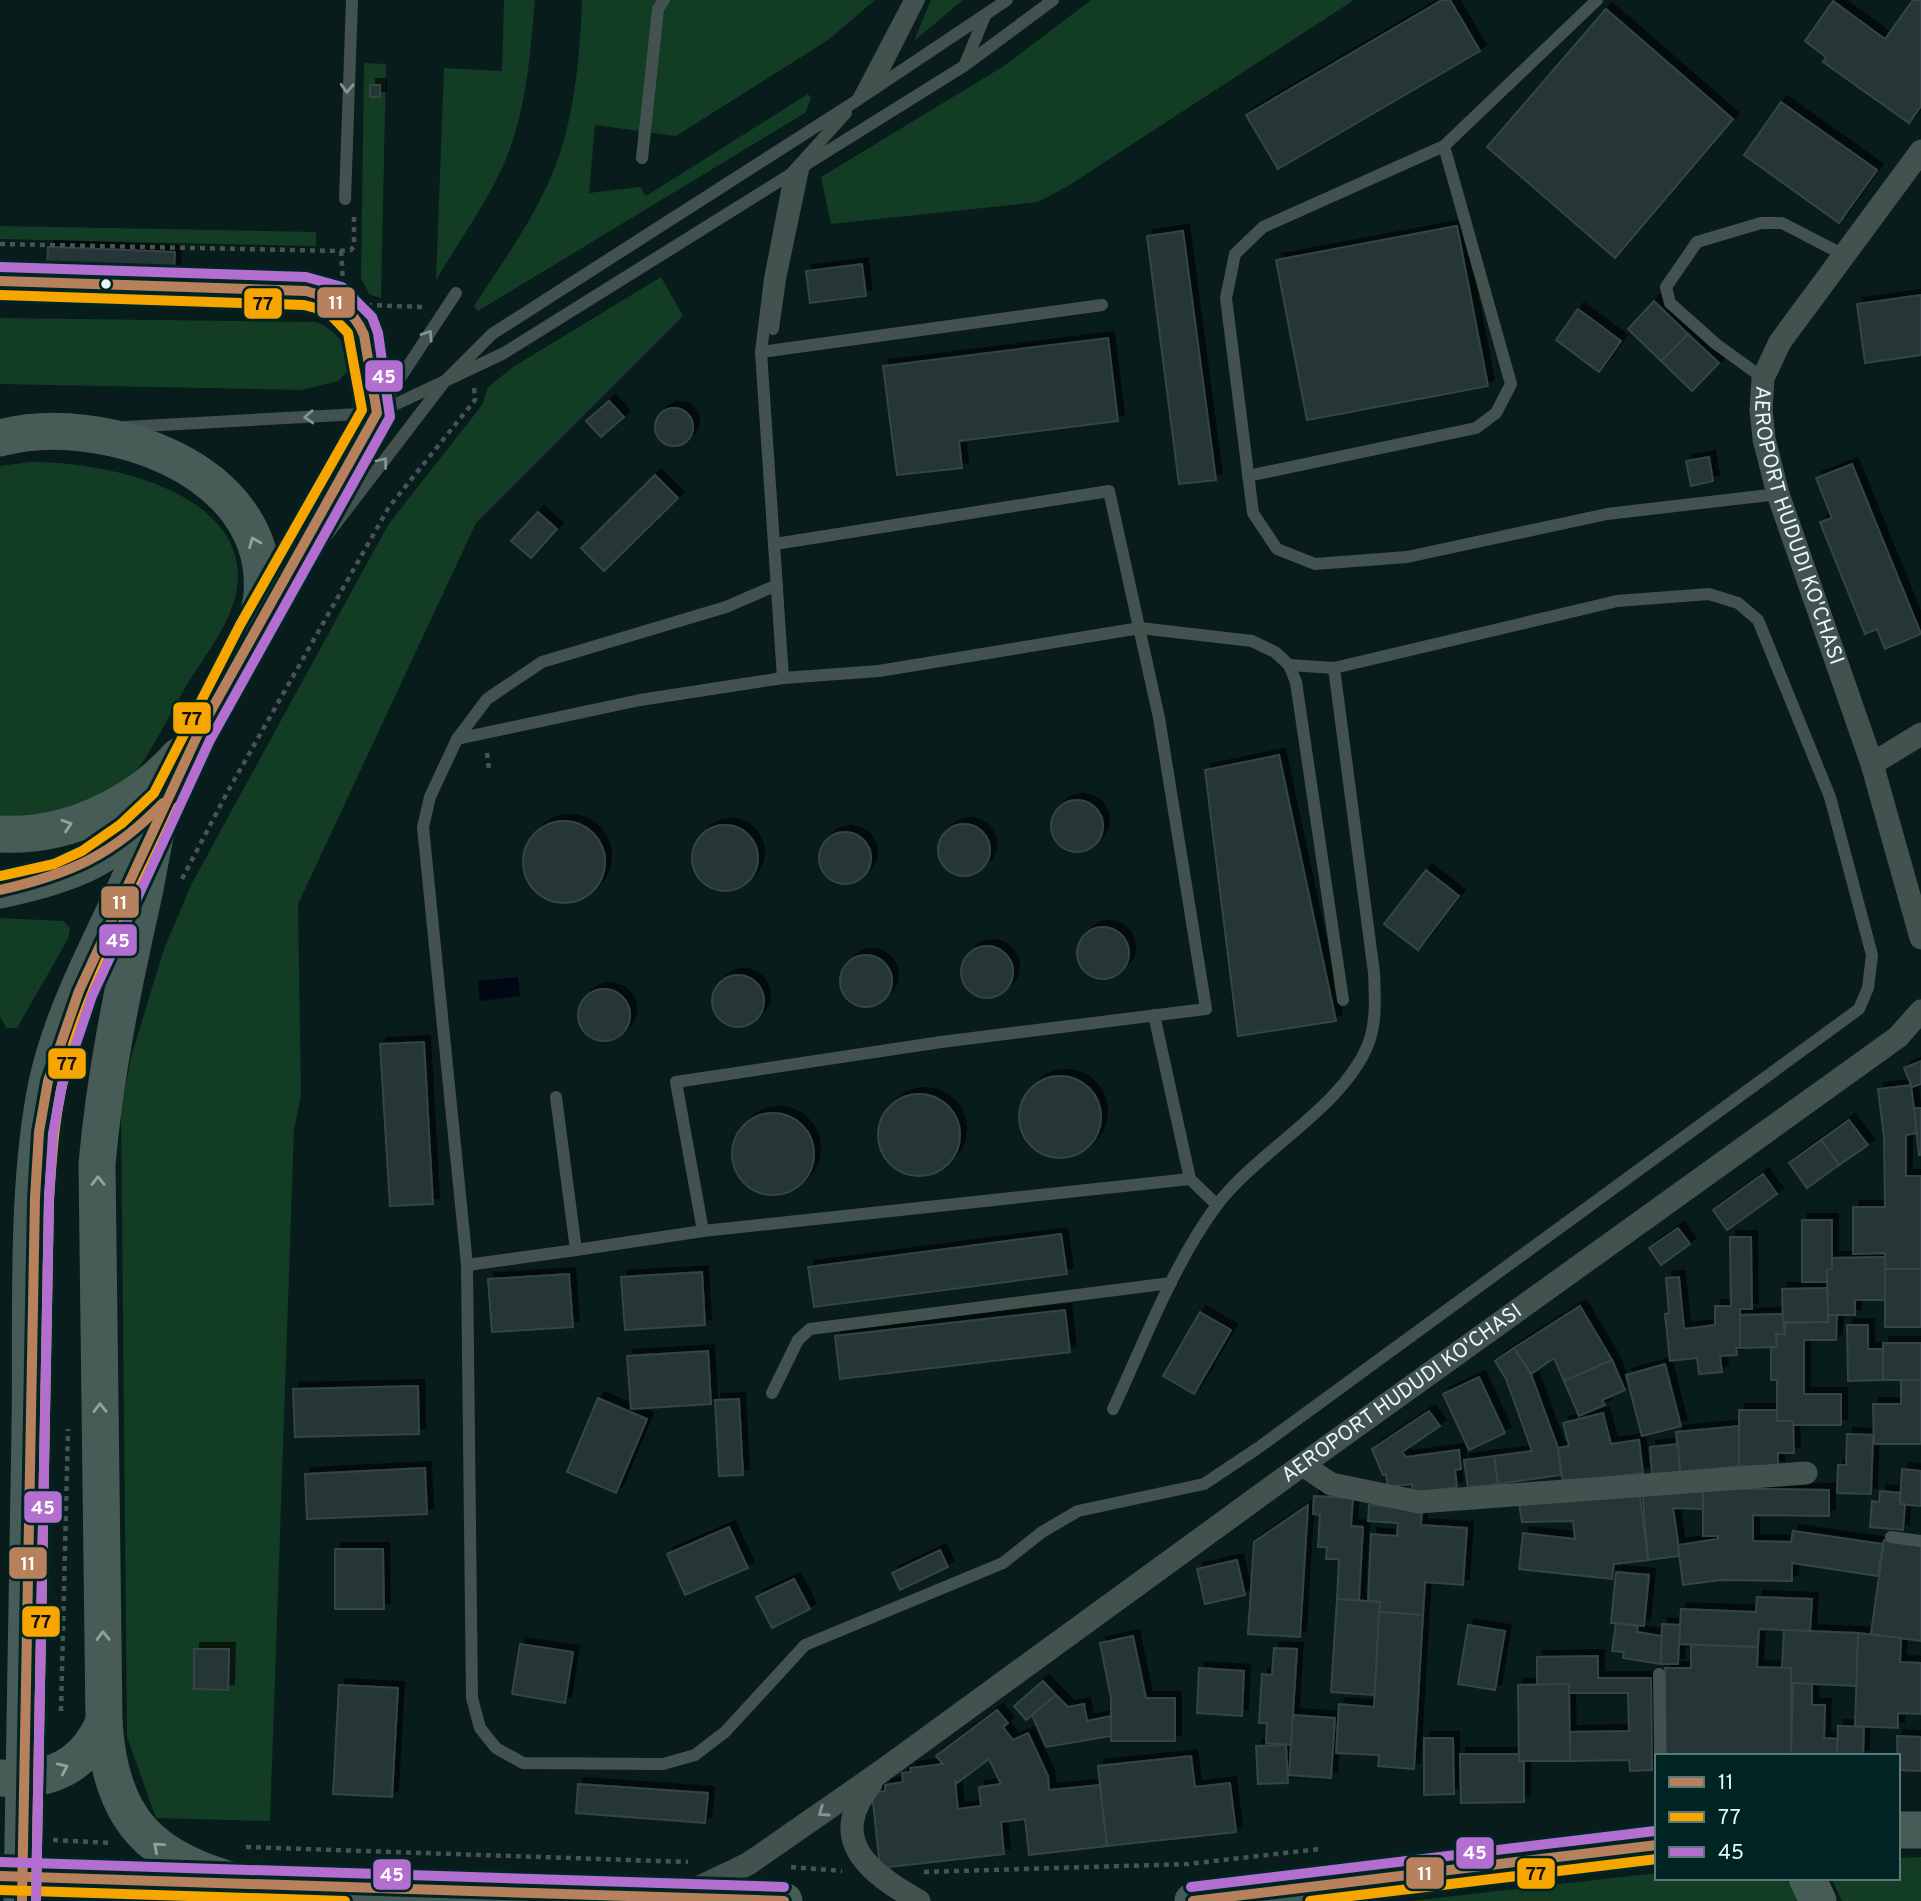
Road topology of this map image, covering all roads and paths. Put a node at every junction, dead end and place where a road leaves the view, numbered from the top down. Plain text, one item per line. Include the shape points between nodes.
1 (352, 0) edge
2 (910, 0) edge
3 (919, 0) edge
4 (992, 0) edge
5 (1007, 0) edge
6 (1053, 0) edge
7 (1597, 0) edge
8 (660, 3) edge
9 (986, 15) junction
10 (964, 66) junction
11 (874, 88) junction
12 (856, 101) junction
13 (1444, 146) junction
14 (1921, 151) edge
15 (642, 158) dead end
16 (803, 167) junction
17 (790, 175) junction
18 (349, 202) joint
19 (0, 244) edge
20 (341, 251) junction
21 (1844, 255) junction
22 (0, 281) edge
23 (350, 288) dead end
24 (456, 293) dead end
25 (358, 296) dead end
26 (1102, 305) dead end
27 (443, 313) junction
28 (766, 351) junction
29 (473, 368) junction
30 (1763, 378) junction
31 (445, 382) junction
32 (377, 413) junction
33 (58, 433) junction
34 (0, 438) edge
35 (1248, 476) junction
36 (1778, 494) junction
37 (775, 544) junction
38 (777, 585) junction
39 (1140, 628) junction
40 (252, 632) junction
41 (1289, 665) junction
42 (1334, 668) junction
43 (783, 678) junction
44 (198, 734) junction
45 (1921, 734) edge
46 (457, 739) junction
47 (1872, 764) junction
48 (165, 801) junction
49 (0, 834) edge
50 (0, 890) edge
51 (176, 890) dead end
52 (1921, 938) edge
53 (1343, 1000) dead end
54 (1921, 1011) edge
55 (1154, 1015) junction
56 (556, 1097) dead end
57 (1190, 1179) junction
58 (1217, 1205) junction
59 (703, 1231) junction
60 (576, 1250) junction
61 (467, 1265) junction
62 (1171, 1283) junction
63 (772, 1392) dead end
64 (1112, 1409) dead end
65 (68, 1415) dead end
66 (1303, 1465) junction
67 (1806, 1473) dead end
68 (1891, 1537) dead end
69 (1921, 1541) edge
70 (1659, 1674) dead end
71 (61, 1718) dead end
72 (104, 1722) junction
73 (1660, 1754) edge
74 (880, 1773) junction
75 (0, 1778) edge
76 (58, 1828) dead end
77 (1900, 1830) edge
78 (1921, 1830) edge
79 (58, 1842) dead end
80 (1655, 1845) edge
81 (0, 1876) edge
82 (1808, 1880) edge
83 (242, 1884) junction
84 (678, 1897) junction
85 (22, 1901) edge
86 (784, 1901) edge
87 (919, 1901) edge
88 (1193, 1901) edge
89 (1818, 1901) edge

1 -> 18 lane
2 - 12 lane
3 - 11 lane
4 - 9 lane
5 - 9 lane
6 - 10 lane
7 - 13 lane
8 - 15 lane
9 - 10 lane
9 - 11 lane
10 - 16 lane
11 - 12 lane
11 - 16 lane
12 - 17 lane
12 - 31 lane via 492,334
13 - 35 lane via 1263,227 1235,254 1226,298
13 - 35 lane via 1511,384 1496,413 1476,428
14 - 21 street, AEROPORT HUDUDI KO'CHASI
16 - 17 lane
16 - 28 lane
17 - 28 lane via 770,279
17 - 29 lane
18 - 20 path via 354,246
19 - 20 path
20 - 23 path via 342,280
21 - 30 street, AEROPORT HUDUDI KO'CHASI via 1780,342
21 - 30 lane via 1782,223 1761,223 1697,242 1666,287 1670,303
22 - 32 lane via 325,295 348,311 364,335
24 - 27 lane
25 - 27 path via 365,305 427,307
26 - 28 lane
32 -> 27 lane
28 - 37 lane
29 - 31 lane
29 - 51 path via 475,400 390,507
30 - 36 street, AEROPORT HUDUDI KO'CHASI via 1763,429
31 - 32 lane
40 -> 31 lane
32 -> 33 lane
32 - 40 lane
33 - 34 main road
40 -> 33 main road via 262,594 259,555 231,501 199,473 163,454 122,442
35 - 36 lane via 1253,513 1277,549 1315,564 1407,557 1606,514
36 - 47 street, AEROPORT HUDUDI KO'CHASI
37 - 38 lane
37 - 39 lane via 1109,491
38 - 43 lane
38 - 46 lane via 726,607 542,662 487,699
39 - 41 lane via 1252,641
39 - 43 lane via 879,671
39 - 55 lane via 1206,1009
40 - 44 main road
41 - 42 lane
41 - 53 lane via 1296,682
42 - 58 lane via 1374,973 1376,1009 1368,1046 1352,1074
42 - 61 lane via 1617,601 1709,594 1738,603 1758,620 1830,797 1872,954 1868,988 1859,1009 1204,1484 1079,1511 1042,1532 1003,1563 805,1645 725,1732 695,1755 663,1764 523,1763 496,1748 480,1728 472,1698
43 - 46 lane via 640,700
44 - 48 main road
49 -> 44 main road via 44,832 111,807 150,785
45 - 47 street
46 - 61 lane via 430,797 423,827
47 - 52 street, AEROPORT HUDUDI KO'CHASI
48 - 50 main road via 130,835 89,863 59,877
72 -> 48 main road via 97,1164 114,1024
48 - 85 main road, bridge via 79,991 48,1081 36,1157
54 - 66 street, AEROPORT HUDUDI KO'CHASI via 1898,1037
55 - 57 lane
55 - 59 lane via 676,1082
56 - 60 lane
57 - 58 lane
57 - 59 lane
58 - 62 lane
59 - 60 lane
60 - 61 lane
62 - 63 lane via 810,1329 798,1340
62 - 64 lane
65 - 71 path, bridge
66 - 67 street via 1331,1484 1419,1502
66 - 74 street, AEROPORT HUDUDI KO'CHASI
68 - 69 lane
70 - 73 lane
75 -> 72 main road via 27,1778 65,1768 82,1758
83 -> 72 main road via 185,1866 141,1831 116,1789 108,1765
74 -> 84 street, AEROPORT HUDUDI KO'CHASI via 748,1864
74 - 87 street, AEROPORT HUDUDI KO'CHASI via 855,1810 855,1846 874,1874
76 - 79 path
77 - 78 main road
80 - 88 main road
81 - 83 main road
82 - 89 main road
83 - 84 main road
84 - 86 main road

